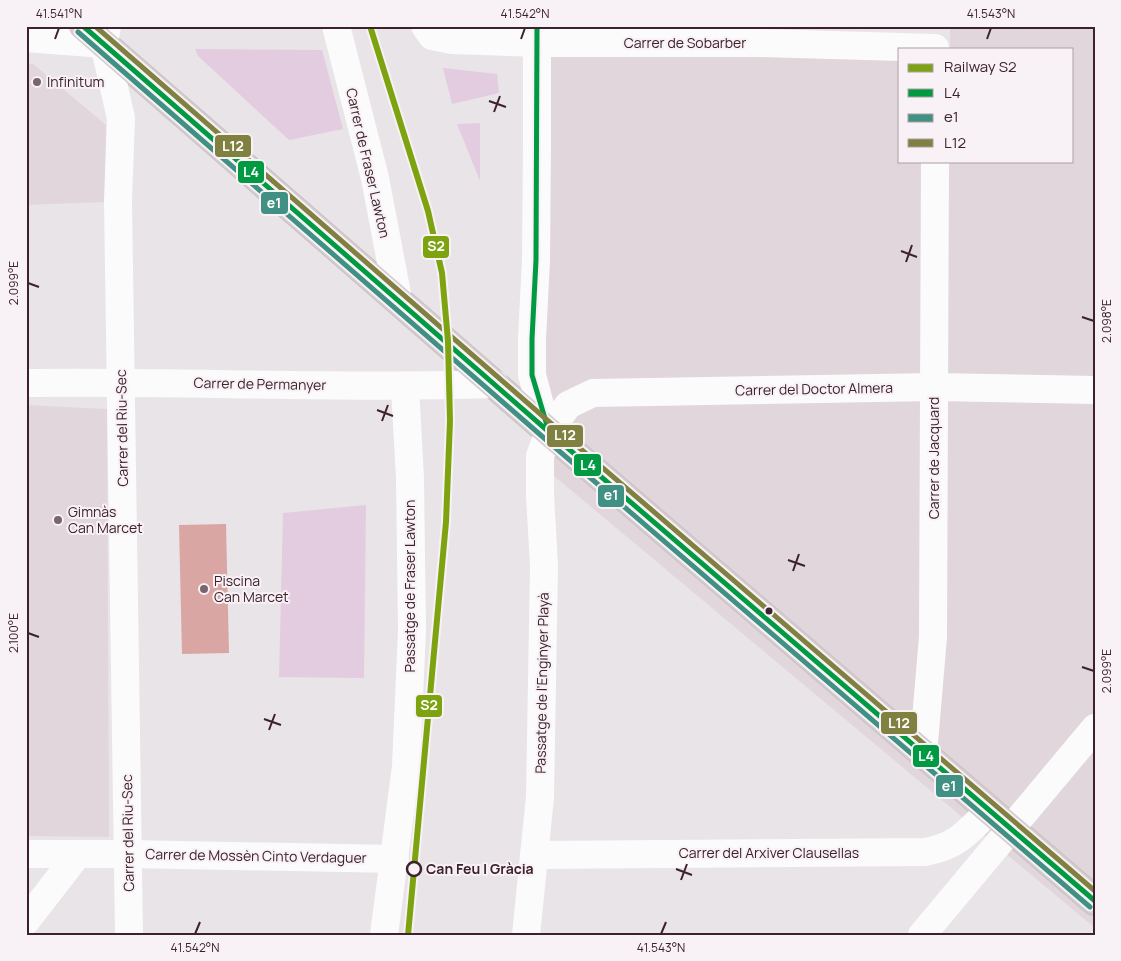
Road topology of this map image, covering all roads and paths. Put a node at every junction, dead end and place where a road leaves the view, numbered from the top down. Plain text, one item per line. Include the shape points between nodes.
1 (336, 26) edge
2 (98, 32) edge
3 (430, 32) edge
4 (537, 35) edge
5 (26, 38) edge
6 (935, 41) edge
7 (935, 162) edge
8 (398, 299) junction
9 (121, 382) junction
10 (26, 383) edge
11 (495, 384) junction
12 (405, 387) junction
13 (934, 388) junction
14 (1095, 390) edge
15 (550, 432) junction
16 (1095, 728) edge
17 (923, 754) junction
18 (989, 811) junction
19 (1011, 829) junction
20 (26, 854) edge
21 (78, 854) junction
22 (128, 854) junction
23 (534, 855) junction
24 (395, 859) junction
25 (1095, 901) edge
26 (26, 921) edge
27 (129, 935) edge
28 (384, 935) edge
29 (526, 935) edge
30 (922, 935) edge

1 - 8 street, Carrer de Fraser Lawton via 375,178
2 - 5 street
2 - 8 main road
2 - 9 street, Carrer del Riu-Sec via 121,118 118,201
3 - 4 street, Carrer de Sobarber via 452,40
4 - 6 street, Carrer de Sobarber via 758,44
4 - 15 street via 532,375
7 - 13 street, Carrer de Jacquard
8 - 11 main road
9 - 10 street, Carrer de Permanyer
9 - 12 street, Carrer de Permanyer
9 - 22 street, Carrer del Riu-Sec
11 - 12 street, Carrer de Permanyer
11 - 15 main road
12 - 24 street, Passatge de Fraser Lawton via 412,630 406,766
13 - 14 street, Carrer del Doctor Almera
13 - 15 street, Carrer del Doctor Almera via 593,393 568,405
13 - 17 street, Carrer de Jacquard via 933,637
15 - 17 main road
15 - 23 street, Passatge de l'Enginyer Playà via 540,456 544,576 540,797
16 - 19 street
17 - 18 main road
18 - 19 main road
18 - 23 street, Carrer del Arxiver Clausellas via 956,842 925,852
19 - 25 main road
19 - 30 street
20 - 21 street, Carrer de Mossèn Cinto Verdaguer
21 - 22 street, Carrer de Mossèn Cinto Verdaguer
21 - 26 street
22 - 24 street, Carrer de Mossèn Cinto Verdaguer
22 - 27 street, Carrer del Riu-Sec
23 - 29 street, Passatge de l'Enginyer Playà
24 - 28 street, Passatge de Fraser Lawton

